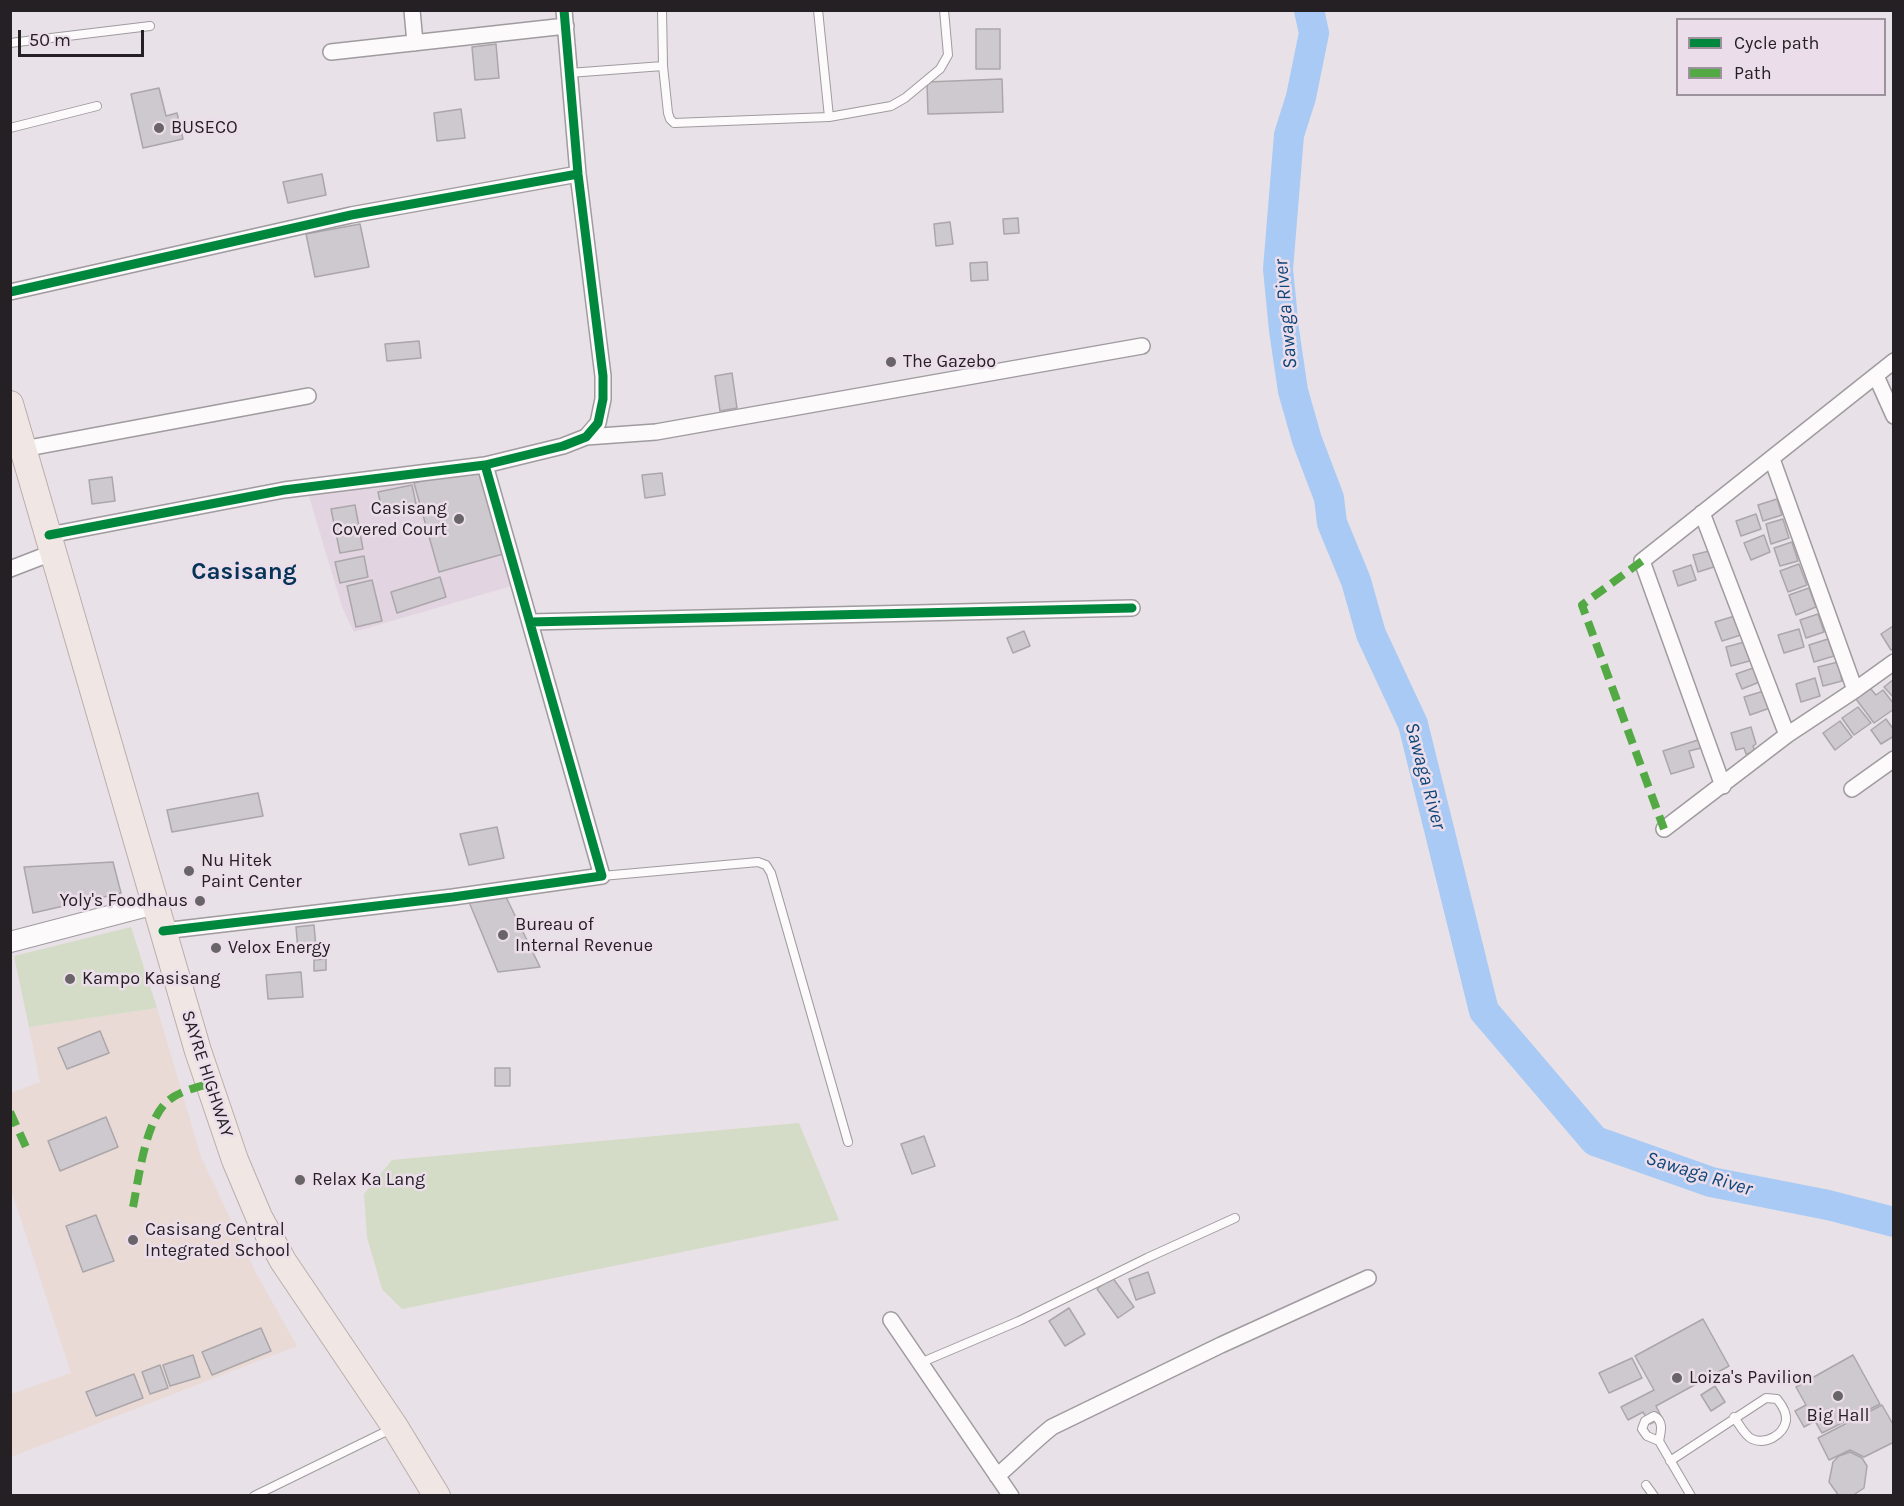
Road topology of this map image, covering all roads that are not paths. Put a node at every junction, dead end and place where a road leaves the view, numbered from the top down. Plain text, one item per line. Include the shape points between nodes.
1 (412, 10) edge
2 (564, 10) edge
3 (662, 10) edge
4 (818, 10) edge
5 (944, 10) edge
6 (150, 26) dead end
7 (566, 26) junction
8 (10, 43) edge
9 (415, 43) junction
10 (331, 52) dead end
11 (663, 66) junction
12 (569, 73) junction
13 (97, 106) dead end
14 (829, 117) junction
15 (10, 128) edge
16 (578, 174) junction
17 (10, 292) edge
18 (1142, 346) dead end
19 (1893, 361) edge
20 (1876, 376) junction
21 (308, 396) dead end
22 (10, 404) edge
23 (1893, 416) edge
24 (586, 437) junction
25 (23, 449) junction
26 (1772, 459) junction
27 (485, 465) junction
28 (1702, 513) junction
29 (51, 544) junction
30 (10, 569) edge
31 (1132, 608) dead end
32 (530, 622) junction
33 (1893, 662) edge
34 (1856, 690) junction
35 (1787, 735) junction
36 (1893, 759) edge
37 (1723, 786) junction
38 (1852, 789) dead end
39 (1664, 830) dead end
40 (602, 876) junction
41 (155, 904) junction
42 (163, 931) junction
43 (10, 942) edge
44 (848, 1142) dead end
45 (1235, 1218) dead end
46 (1368, 1278) dead end
47 (891, 1320) dead end
48 (920, 1363) junction
49 (1734, 1417) junction
50 (395, 1427) junction
51 (1659, 1441) dead end
52 (1670, 1461) junction
53 (997, 1476) junction
54 (1646, 1485) dead end
55 (255, 1496) edge
56 (437, 1496) edge
57 (1011, 1496) edge
58 (1654, 1496) edge
59 (1691, 1496) edge

1 - 9 street
2 - 7 street
3 - 11 lane
4 - 14 lane
5 - 14 lane via 948,55 940,69 891,106
6 - 8 lane
7 - 9 street
7 - 12 street
9 - 10 street
11 - 12 lane
11 - 14 lane via 668,113 674,123
12 - 16 street
13 - 15 lane
16 - 17 street via 351,215
16 - 24 street via 603,376 598,423
18 - 24 street via 656,432
19 - 20 street
20 - 23 street
20 - 26 street
21 - 25 street
22 - 25 highway, SAYRE HIGHWAY
24 - 27 street
25 - 29 highway, SAYRE HIGHWAY
26 - 28 street
26 - 34 street
27 - 29 street via 284,489
27 - 32 street
28 - 35 street
28 - 37 street via 1642,561
29 - 30 street
29 - 41 highway, SAYRE HIGHWAY
31 - 32 street
32 - 40 street
33 - 34 street
34 - 35 street
35 - 37 street
36 - 38 street
37 - 39 street
40 - 42 street
40 - 44 lane via 759,862 766,865
41 - 42 highway, SAYRE HIGHWAY
41 - 43 street
42 - 50 highway, SAYRE HIGHWAY via 223,1130 259,1217 282,1261
45 - 48 lane via 1019,1321
46 - 53 street via 1052,1427
47 - 48 street
48 - 53 street
49 - 49 lane via 1771,1397 1782,1405 1786,1422 1769,1441 1761,1442 1750,1438
49 - 52 lane
50 - 55 lane
50 - 56 highway, SAYRE HIGHWAY
51 - 52 lane
52 - 59 lane
53 - 57 street
54 - 58 lane

